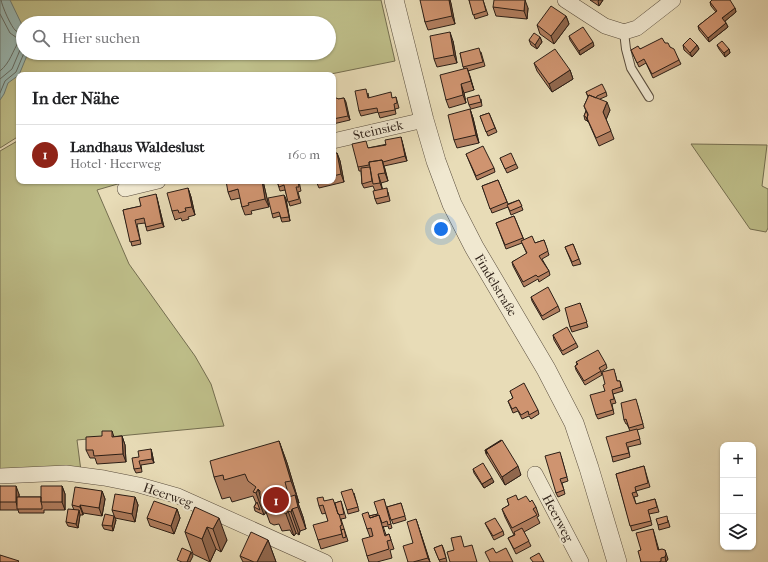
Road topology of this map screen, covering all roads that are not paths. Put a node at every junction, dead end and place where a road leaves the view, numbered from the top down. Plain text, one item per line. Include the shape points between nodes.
1 (394, 0) edge
2 (565, 0) edge
3 (672, 0) edge
4 (624, 32) junction
5 (649, 97) dead end
6 (424, 120) junction
7 (336, 140) edge
8 (146, 184) edge
9 (125, 189) dead end
10 (535, 474) dead end
11 (0, 476) edge
12 (325, 562) edge
13 (581, 562) edge
14 (617, 562) edge

1 - 6 street, Findelstraße
2 - 4 street via 605,26
3 - 4 street via 637,28
4 - 5 lane via 631,68
6 - 7 street, Steinsiek
6 - 14 street, Findelstraße via 452,204 574,423
8 - 9 street
10 - 13 street, Heerweg
11 - 12 street, Heerweg via 66,473 139,485 178,496

